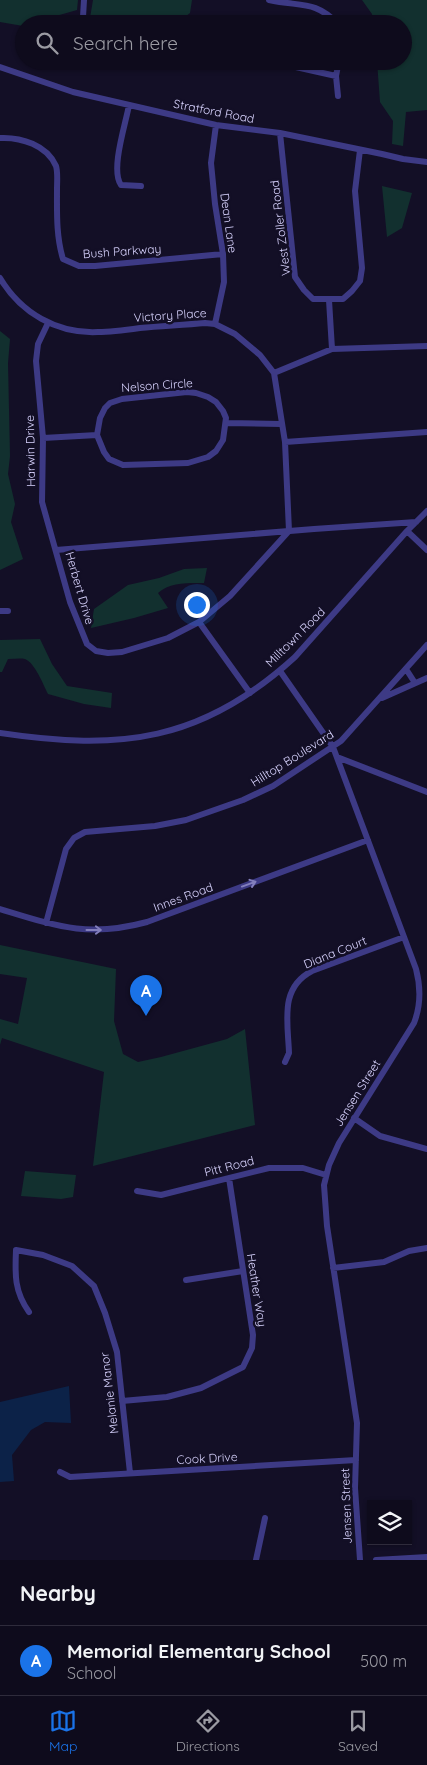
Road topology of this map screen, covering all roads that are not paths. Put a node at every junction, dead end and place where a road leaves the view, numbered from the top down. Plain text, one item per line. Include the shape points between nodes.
1 (84, 0) edge
2 (270, 0) edge
3 (83, 15) edge
4 (330, 15) edge
5 (0, 67) edge
6 (309, 70) edge
7 (337, 70) edge
8 (336, 76) junction
9 (338, 96) dead end
10 (129, 105) junction
11 (216, 125) junction
12 (280, 133) junction
13 (0, 138) edge
14 (360, 150) junction
15 (427, 162) edge
16 (141, 186) dead end
17 (223, 254) junction
18 (0, 278) edge
19 (329, 300) junction
20 (48, 323) junction
21 (215, 324) junction
22 (427, 346) edge
23 (332, 349) junction
24 (274, 373) junction
25 (226, 423) junction
26 (281, 424) junction
27 (427, 432) edge
28 (97, 435) junction
29 (43, 438) junction
30 (285, 442) junction
31 (427, 511) edge
32 (416, 522) junction
33 (289, 531) junction
34 (407, 532) junction
35 (56, 550) junction
36 (427, 550) edge
37 (8, 610) dead end
38 (0, 611) edge
39 (199, 622) junction
40 (427, 645) edge
41 (406, 669) junction
42 (280, 671) junction
43 (427, 678) edge
44 (416, 683) junction
45 (250, 693) junction
46 (379, 699) junction
47 (0, 733) edge
48 (333, 747) junction
49 (337, 757) junction
50 (427, 792) edge
51 (368, 840) junction
52 (0, 909) edge
53 (46, 923) junction
54 (404, 937) junction
55 (285, 1062) dead end
56 (354, 1118) junction
57 (427, 1149) edge
58 (326, 1175) junction
59 (230, 1178) junction
60 (137, 1192) dead end
61 (427, 1248) edge
62 (333, 1268) junction
63 (243, 1271) junction
64 (186, 1280) dead end
65 (29, 1312) dead end
66 (122, 1401) junction
67 (356, 1460) junction
68 (60, 1472) dead end
69 (130, 1473) junction
70 (265, 1518) dead end
71 (427, 1557) edge
72 (256, 1560) edge
73 (360, 1560) edge
74 (376, 1560) edge

1 - 3 street
2 - 4 street via 307,1 323,6
5 - 10 street, Stratford Road via 73,92
6 - 8 street
7 - 8 street
8 - 9 street
10 - 11 street, Stratford Road
10 - 16 street via 117,174 121,185
11 - 12 street, Stratford Road
11 - 17 street, Dean Lane via 211,162
12 - 14 street, Stratford Road
12 - 19 street, West Zoller Road via 295,277 313,299
13 - 17 street, Bush Parkway via 27,141 47,152 56,167 58,229 63,258 79,266 95,266
14 - 15 street, Stratford Road
14 - 19 street via 355,191 362,260 360,281 342,299
17 - 21 street, Dean Lane via 224,282
18 - 20 street, Victory Place via 17,301
19 - 23 street
20 - 21 street, Victory Place via 98,332
20 - 29 street, Harwin Drive via 38,344 36,361
21 - 24 street, Victory Place via 235,334 260,355
22 - 23 street
23 - 24 street
24 - 26 street
25 - 26 street
25 - 28 street via 219,448 208,457 188,463 123,465 109,459
25 - 28 street, Nelson Circle via 223,411 212,399 187,392 115,400 105,408
26 - 30 street
27 - 30 street
28 - 29 street
29 - 35 street, Harwin Drive via 42,502
30 - 33 street
31 - 32 street, Milltown Road
32 - 33 street, Herbert Drive
32 - 34 street, Milltown Road
33 - 35 street, Herbert Drive
33 - 39 street, Herbert Drive via 230,596
34 - 36 street
34 - 42 street, Milltown Road
35 - 39 street, Herbert Drive via 77,622 87,644 96,651 122,652 168,638
37 - 38 street
39 - 45 street
40 - 41 street, Hilltop Boulevard
41 - 44 street
41 - 46 street, Hilltop Boulevard
42 - 45 street, Milltown Road
42 - 48 street, Jensen Street
43 - 44 street
44 - 46 street
45 - 47 street, Milltown Road via 197,721 142,738 91,742
46 - 48 street, Hilltop Boulevard
48 - 49 street, Jensen Street
48 - 53 street, Hilltop Boulevard via 273,786 218,810 155,826 90,830 79,834 66,849
49 - 50 street
49 - 51 street, Jensen Street
53 -> 51 street, Innes Road via 95,930 148,922
51 - 54 street, Jensen Street
52 - 53 street, Innes Road
54 - 55 street, Diana Court via 312,971 299,980 289,997 289,1053
54 - 56 street, Jensen Street via 419,984 417,1015
56 - 57 street via 380,1136
56 - 58 street, Jensen Street
58 - 59 street, Pitt Road via 303,1168 269,1168
58 - 62 street, Jensen Street via 325,1211
59 - 60 street, Pitt Road via 160,1195
59 - 63 street, Heather Way
61 - 62 street via 409,1251 384,1262
62 - 67 street, Jensen Street via 357,1423
63 - 64 street
63 - 66 street, Heather Way via 253,1336 252,1348 243,1367 202,1388 167,1397
65 - 66 street, Melanie Manor via 21,1301 15,1280 16,1250 43,1254 72,1266 94,1286 117,1352
66 - 69 street, Melanie Manor
67 - 69 street, Cook Drive
67 - 73 street, Jensen Street
68 - 69 street, Cook Drive via 70,1477
70 - 72 street
71 - 74 street

